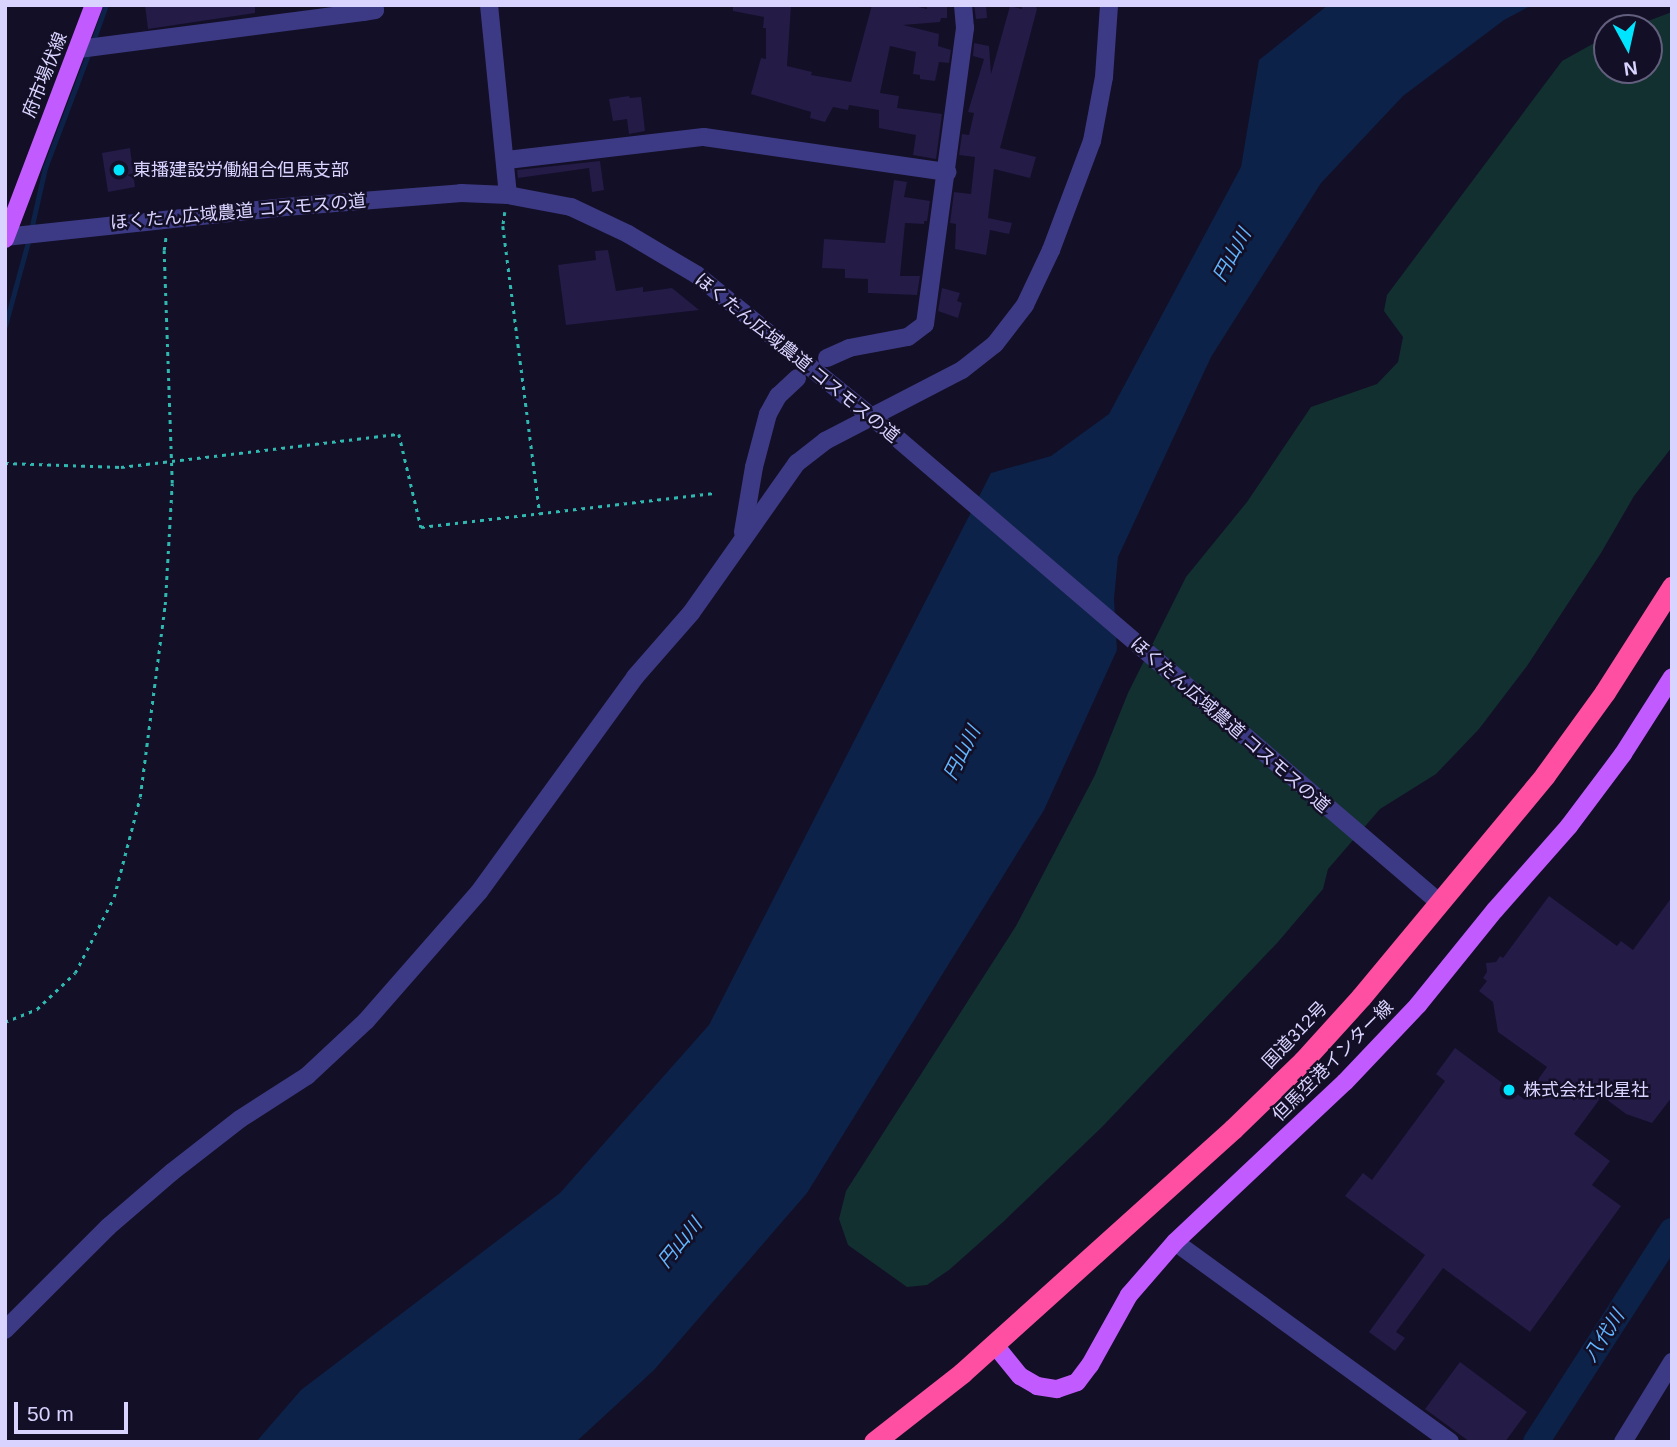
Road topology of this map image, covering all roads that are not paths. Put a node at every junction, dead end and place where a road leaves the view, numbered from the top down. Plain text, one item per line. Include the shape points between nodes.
1 (94, 5) edge
2 (374, 5) edge
3 (489, 5) edge
4 (963, 5) edge
5 (1110, 5) edge
6 (79, 49) junction
7 (507, 160) junction
8 (948, 172) junction
9 (508, 195) junction
10 (5, 238) edge
11 (827, 358) dead end
12 (797, 377) dead end
13 (877, 422) junction
14 (743, 536) junction
15 (1672, 587) edge
16 (1672, 677) edge
17 (1440, 903) junction
18 (1175, 1242) junction
19 (5, 1330) edge
20 (994, 1344) junction
21 (1672, 1362) edge
22 (874, 1442) edge
23 (1450, 1442) edge
24 (1623, 1442) edge

1 - 6 main road, 府市場伏線
2 - 6 street via 374,10 363,12
3 - 7 street
4 - 8 street via 965,28
5 - 13 street via 1092,141 1051,250 1024,304 995,344 962,370 893,403
6 - 10 main road, 府市場伏線
7 - 8 street via 704,137
7 - 9 street
8 - 11 street via 925,324 908,337 868,343
9 - 10 street, ほくたん広域農道 コスモスの道 via 400,197
9 - 13 street, ほくたん広域農道 コスモスの道 via 571,208 628,234 685,268
12 - 14 street via 768,414
13 - 14 street via 825,441 797,463
13 - 17 street, ほくたん広域農道 コスモスの道
14 - 19 street via 691,613 635,677 479,892 366,1021 307,1076 240,1119 172,1172 108,1227
15 - 17 highway, 国道312号 via 1553,765
16 - 18 main road, 但馬空港インター線 via 1569,827 1418,1005 1345,1082
17 - 20 highway, 国道312号 via 1303,1061
18 - 20 main road, 但馬空港インター線 via 1129,1295 1077,1382 1057,1389 1037,1386 1020,1376
18 - 23 street
20 - 22 highway, 国道312号
21 - 24 street

